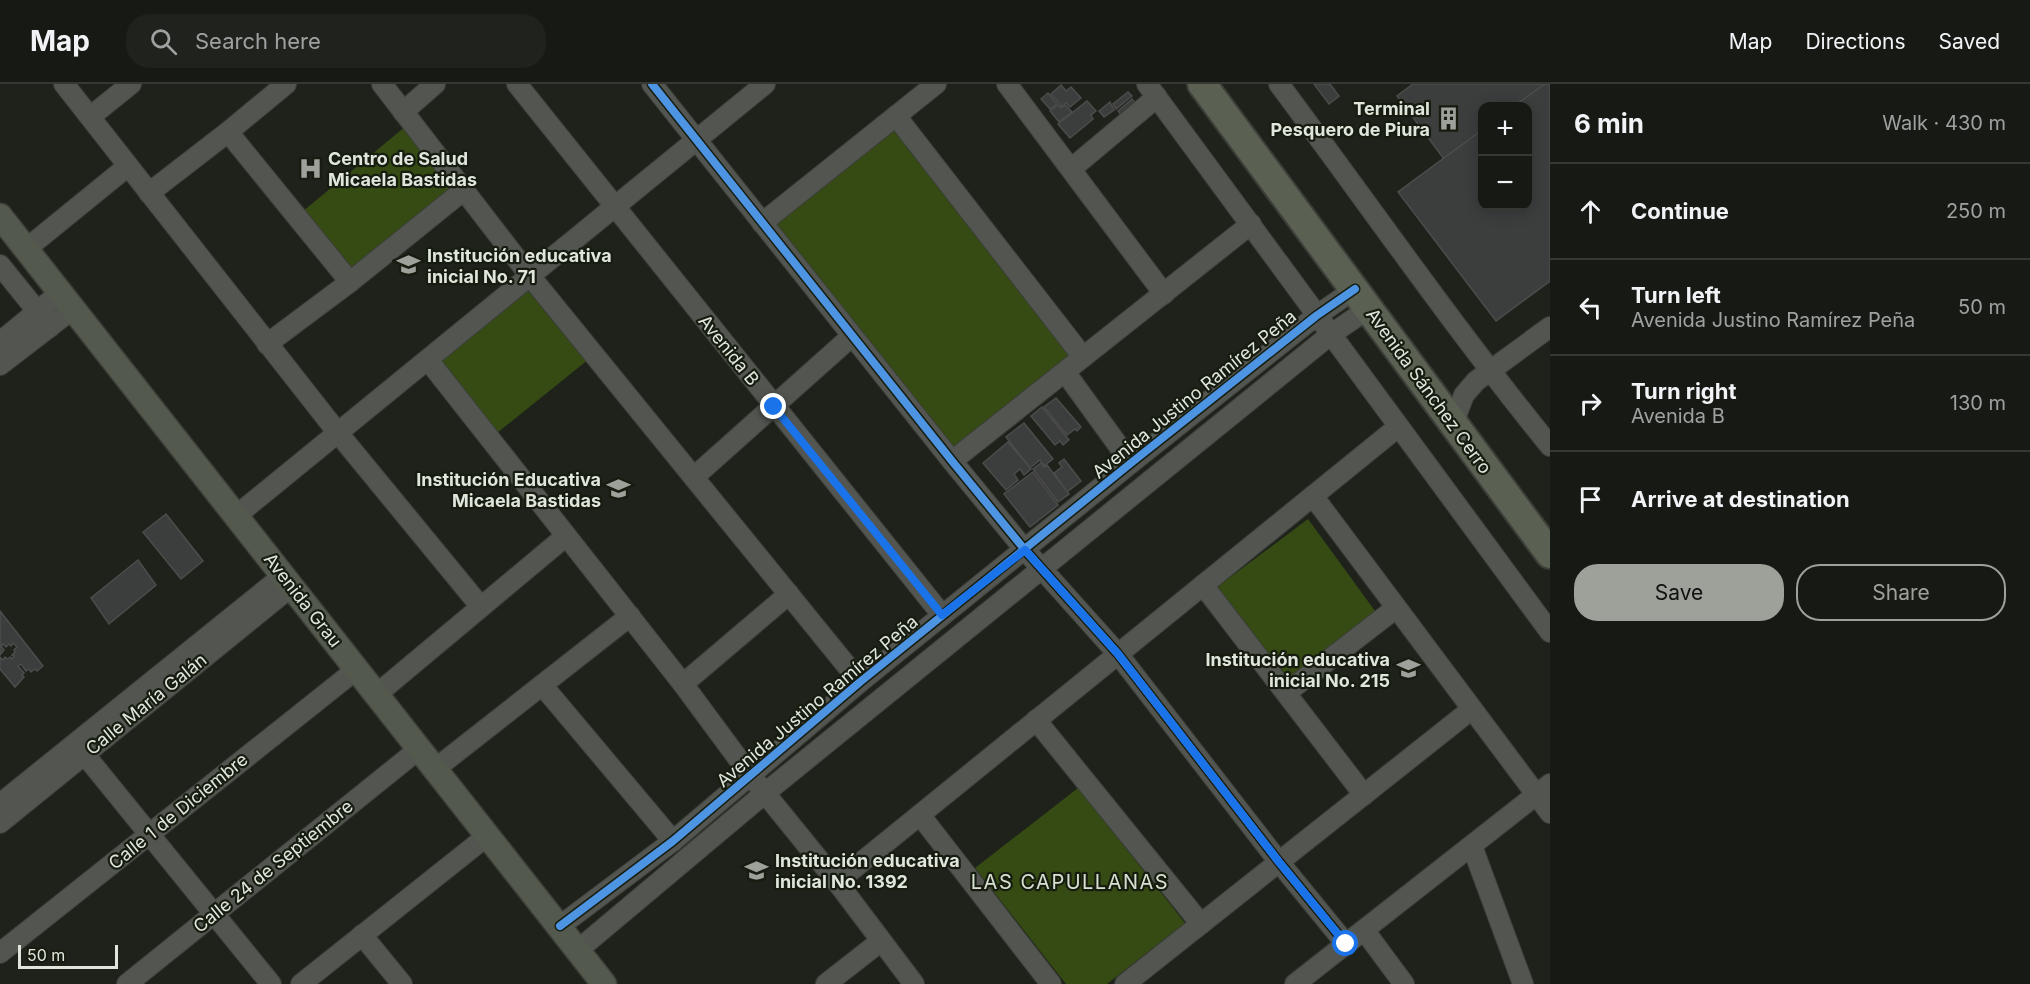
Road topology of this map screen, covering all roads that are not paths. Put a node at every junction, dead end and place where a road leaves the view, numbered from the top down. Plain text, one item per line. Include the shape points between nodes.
1 (64, 84) edge
2 (131, 84) edge
3 (286, 84) edge
4 (382, 84) edge
5 (435, 84) edge
6 (517, 84) edge
7 (652, 84) edge
8 (765, 84) edge
9 (936, 84) edge
10 (1007, 84) edge
11 (1202, 84) edge
12 (1279, 84) edge
13 (1152, 91) edge
14 (403, 112) junction
15 (896, 116) junction
16 (90, 117) junction
17 (228, 132) junction
18 (696, 140) junction
19 (128, 166) junction
20 (1071, 170) junction
21 (464, 190) junction
22 (149, 193) junction
23 (615, 207) junction
24 (0, 216) edge
25 (762, 223) junction
26 (1251, 224) junction
27 (26, 249) junction
28 (0, 265) edge
29 (530, 276) junction
30 (350, 282) junction
31 (1164, 294) junction
32 (1362, 299) junction
33 (68, 300) junction
34 (1317, 316) junction
35 (43, 319) junction
36 (1550, 327) edge
37 (1330, 335) junction
38 (852, 336) junction
39 (0, 342) edge
40 (267, 344) junction
41 (1083, 357) junction
42 (428, 360) junction
43 (0, 365) edge
44 (1490, 369) junction
45 (1065, 372) junction
46 (774, 407) junction
47 (1453, 424) junction
48 (1398, 426) junction
49 (338, 433) junction
50 (1550, 446) edge
51 (952, 461) junction
52 (1131, 463) junction
53 (694, 477) junction
54 (1312, 496) junction
55 (237, 515) junction
56 (566, 536) junction
57 (1025, 550) junction
58 (1550, 554) edge
59 (1041, 568) junction
60 (288, 580) junction
61 (1203, 585) junction
62 (789, 594) junction
63 (481, 607) junction
64 (1396, 608) junction
65 (942, 615) junction
66 (630, 616) junction
67 (1550, 632) edge
68 (1118, 654) junction
69 (357, 669) junction
70 (860, 682) junction
71 (683, 684) junction
72 (542, 685) junction
73 (1286, 693) junction
74 (377, 694) junction
75 (1472, 709) junction
76 (1036, 720) junction
77 (80, 749) junction
78 (419, 749) junction
79 (435, 769) junction
80 (751, 776) junction
81 (1543, 790) edge
82 (765, 793) junction
83 (1364, 795) junction
84 (0, 804) edge
85 (1550, 813) edge
86 (920, 815) junction
87 (0, 823) edge
88 (150, 834) junction
89 (487, 836) junction
90 (673, 842) junction
91 (1472, 846) junction
92 (1279, 862) junction
93 (837, 882) junction
94 (214, 914) junction
95 (1201, 924) junction
96 (560, 926) junction
97 (1364, 930) junction
98 (362, 935) junction
99 (881, 941) junction
100 (1346, 944) junction
101 (578, 950) junction
102 (0, 953) edge
103 (127, 984) edge
104 (271, 984) edge
105 (301, 984) edge
106 (402, 984) edge
107 (604, 984) edge
108 (826, 984) edge
109 (914, 984) edge
110 (1051, 984) edge
111 (1125, 984) edge
112 (1295, 984) edge
113 (1404, 984) edge
114 (1523, 984) edge

1 - 16 street
2 - 16 street
3 - 17 street
4 - 14 street
5 - 14 street
6 - 23 street, Avenida B
7 - 18 street
8 - 18 street
9 - 15 street
10 - 20 street
11 - 32 highway, Avenida Sánchez Cerro
12 - 44 street
13 - 20 street
13 - 26 street
14 - 21 street
15 - 25 street
15 - 41 street
16 - 19 street
17 - 22 street
17 - 30 street
18 - 23 street
18 - 25 street
19 - 22 street
19 - 27 street
20 - 31 street
21 - 29 street
21 - 30 street
22 - 40 street
23 - 29 street
23 - 46 street, Avenida B
24 - 27 main road, Avenida Grau
25 - 38 street
26 - 31 street
26 - 34 street
27 - 33 main road, Avenida Grau
28 - 35 street
29 - 42 street
29 - 53 street
30 - 40 street
31 - 41 street
32 - 34 street, Avenida Justino Ramírez Peña
32 - 37 street, Avenida Justino Ramírez Peña
32 - 47 highway, Avenida Sánchez Cerro
33 - 35 street
33 - 55 main road, Avenida Grau
34 - 37 street
34 - 52 street, Avenida Justino Ramírez Peña
35 - 39 street
35 - 43 street
36 - 44 street
37 - 48 street
37 - 59 street, Avenida Justino Ramírez Peña
38 - 46 street
38 - 51 street
40 - 49 street
41 - 45 street
42 - 49 street
42 - 56 street
44 - 47 street via 1464,395
44 - 50 street
45 - 51 street
45 - 52 street
46 - 53 street
46 - 65 street, Avenida B
47 - 58 highway, Avenida Sánchez Cerro
48 - 54 street
48 - 67 street
49 - 55 street
49 - 63 street
51 - 57 street
52 - 57 street, Avenida Justino Ramírez Peña
53 - 62 street
54 - 61 street
54 - 64 street
55 - 60 main road, Avenida Grau
56 - 63 street
56 - 66 street
57 - 59 street
57 - 65 street, Avenida Justino Ramírez Peña
59 - 68 street
59 - 82 street, Avenida Justino Ramírez Peña
60 - 69 main road, Avenida Grau
60 - 77 street, Calle María Galán
61 - 68 street
61 - 73 street
62 - 70 street
62 - 71 street
63 - 74 street
64 - 73 street
64 - 75 street
65 - 70 street, Avenida Justino Ramírez Peña
66 - 71 street
66 - 72 street
68 - 76 street
68 - 92 street
69 - 74 main road, Avenida Grau
69 - 88 street, Calle 1 de Diciembre
70 - 80 street, Avenida Justino Ramírez Peña
71 - 80 street
72 - 79 street
72 - 90 street
73 - 83 street
74 - 78 main road, Avenida Grau
75 - 81 street
75 - 83 street
76 - 86 street
76 - 95 street
77 - 84 street, Calle María Galán
77 - 87 street, Calle María Galán
77 - 88 street
78 - 79 main road, Avenida Grau
78 - 94 street, Calle 24 de Septiembre
79 - 89 main road, Avenida Grau
80 - 82 street
80 - 90 street, Avenida Justino Ramírez Peña
81 - 85 street
81 - 91 street
82 - 93 street
82 - 101 street, Avenida Justino Ramírez Peña
83 - 92 street
86 - 93 street
86 - 110 street
88 - 94 street
88 - 102 street, Calle 1 de Diciembre
89 - 96 main road, Avenida Grau
89 - 98 street
90 - 96 street, Avenida Justino Ramírez Peña
91 - 97 street
91 - 114 street
92 - 95 street
92 - 100 street
93 - 99 street
94 - 103 street, Calle 24 de Septiembre
94 - 104 street
95 - 111 street
96 - 101 main road, Avenida Grau
97 - 100 street
97 - 113 street
98 - 105 street
98 - 106 street
99 - 108 street
99 - 109 street
100 - 112 street
101 - 107 main road, Avenida Grau

